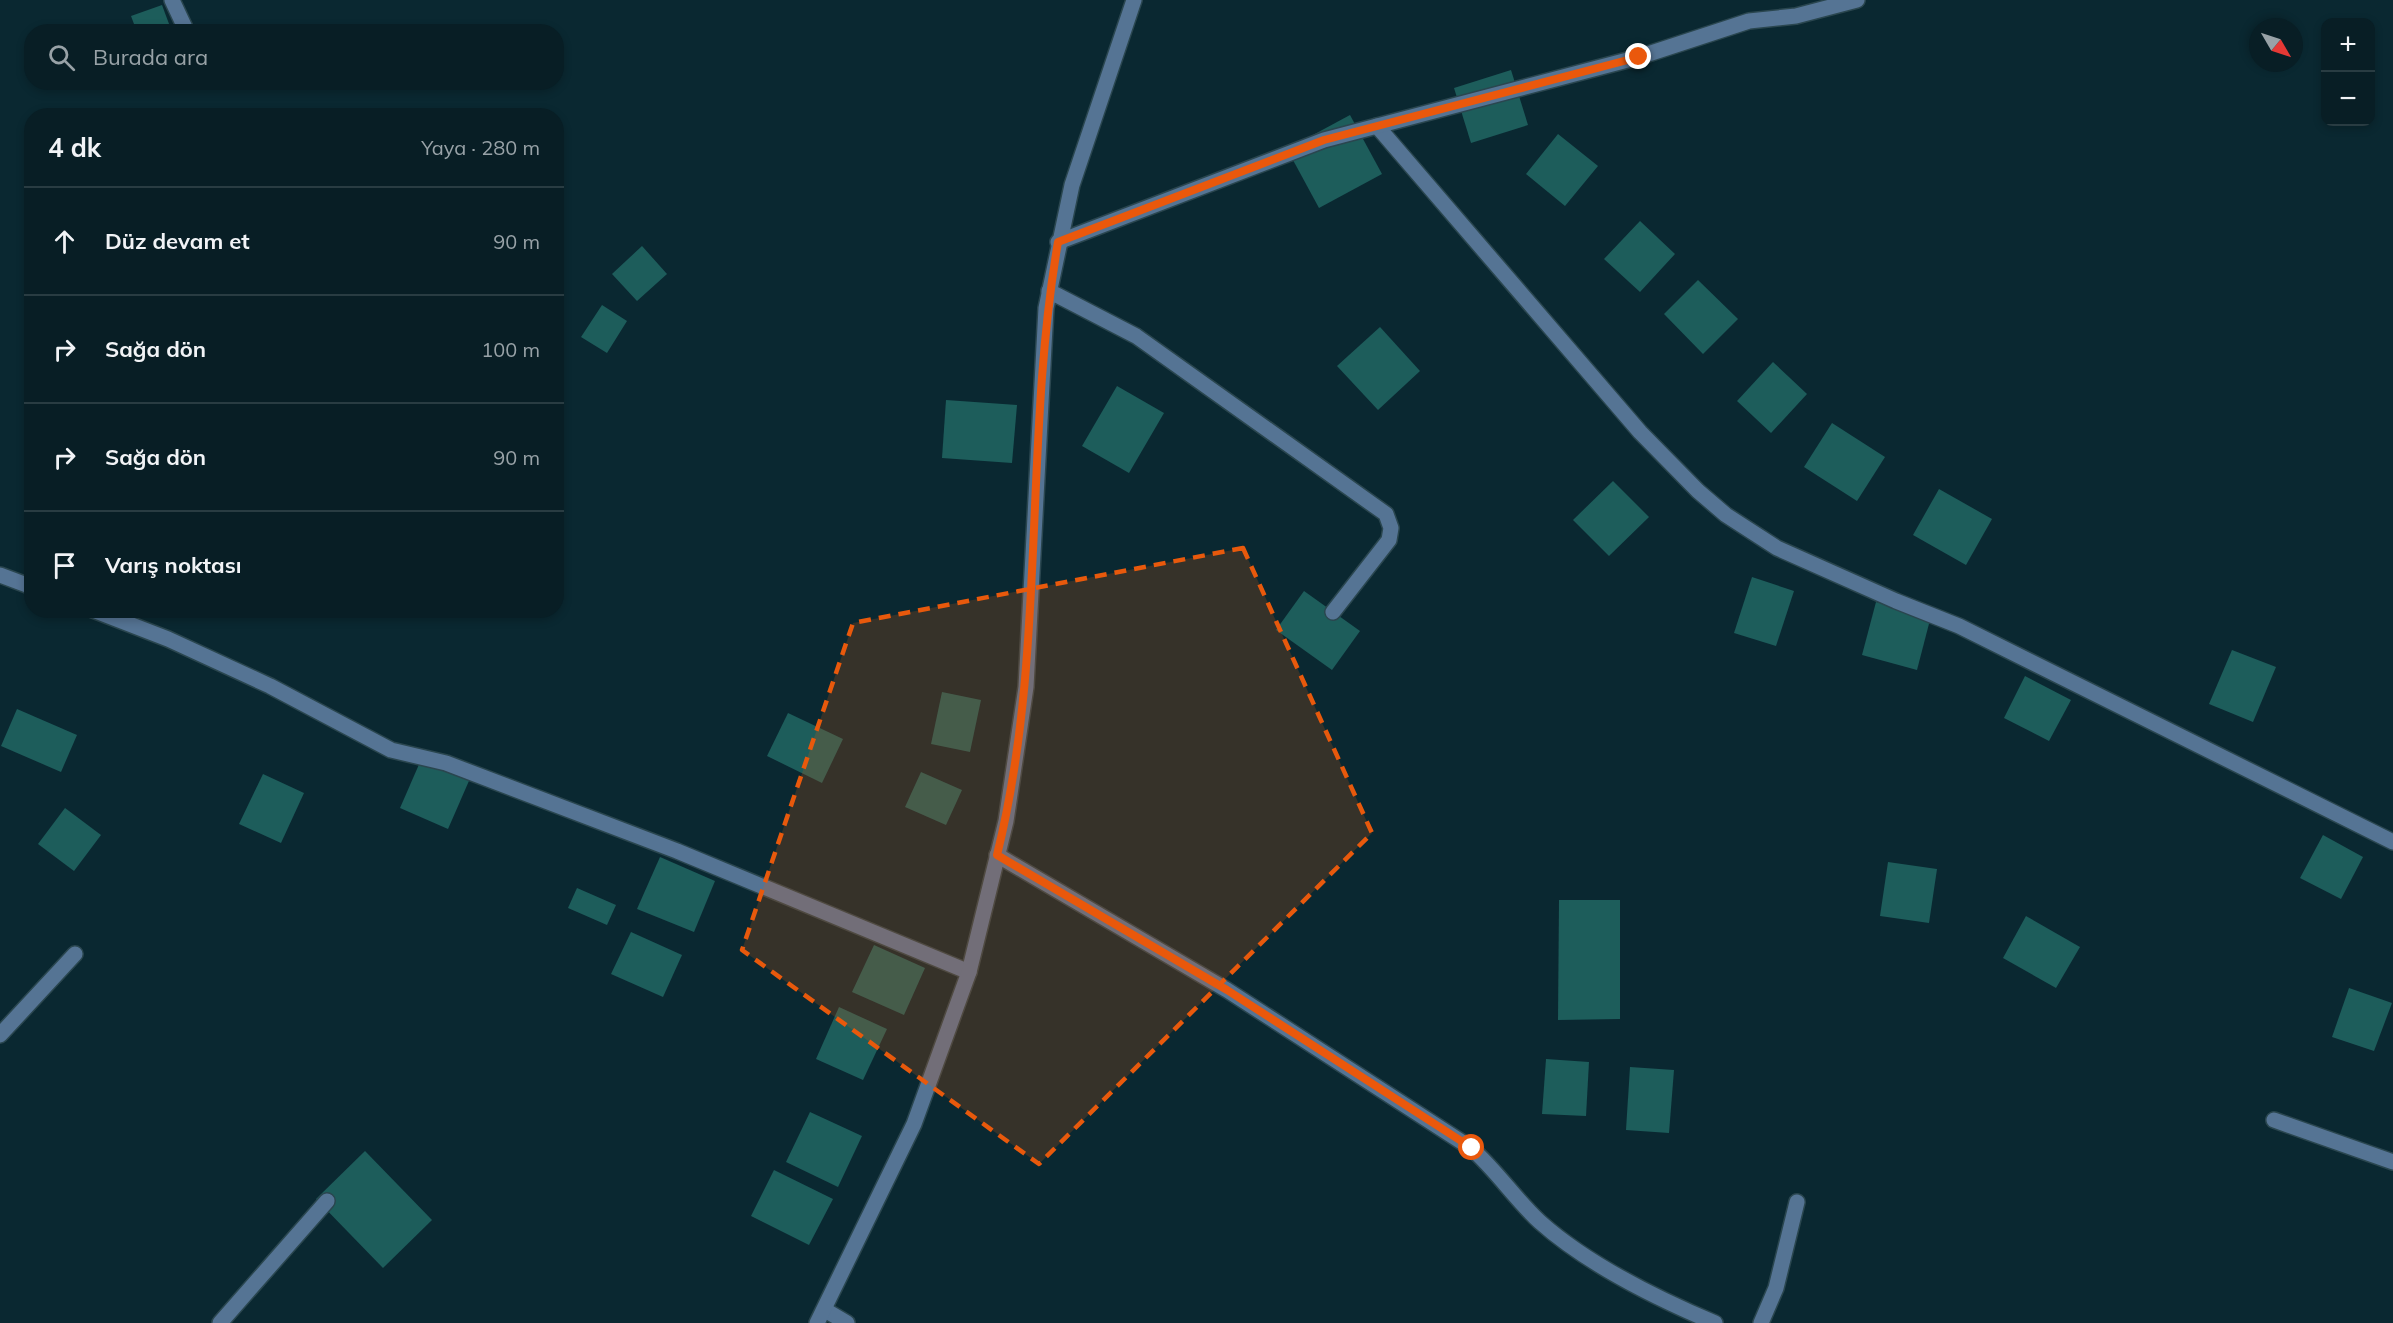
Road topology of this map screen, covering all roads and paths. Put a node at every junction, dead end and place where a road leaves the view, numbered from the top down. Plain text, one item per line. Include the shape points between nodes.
1 (172, 0) edge
2 (1134, 0) edge
3 (1857, 0) edge
4 (183, 24) edge
5 (1377, 126) junction
6 (1058, 242) junction
7 (1049, 291) junction
8 (0, 575) edge
9 (24, 584) edge
10 (1333, 612) dead end
11 (114, 618) edge
12 (2393, 842) edge
13 (997, 855) junction
14 (75, 954) dead end
15 (969, 972) junction
16 (0, 1035) edge
17 (2274, 1120) dead end
18 (2393, 1162) edge
19 (327, 1200) dead end
20 (1797, 1202) dead end
21 (821, 1317) edge
22 (220, 1323) edge
23 (848, 1323) edge
24 (1715, 1323) edge
25 (1761, 1323) edge

1 - 4 street
2 - 6 street via 1090,127
3 - 5 street via 1796,16 1749,21 1639,57
5 - 6 street via 1324,140
5 - 12 street via 1640,432 1698,491 1751,533 1970,631
6 - 7 street
7 - 10 street via 1136,336 1386,513 1391,528 1389,540
7 - 13 street via 1026,687 1017,758
8 - 9 street
11 - 15 street via 270,686 392,750 446,762 677,851
13 - 15 street
13 - 24 street via 1227,990 1445,1130 1489,1164 1518,1200 1562,1241 1611,1271
14 - 16 street
15 - 21 street via 914,1124
17 - 18 street
19 - 22 street
20 - 25 street via 1776,1288
21 - 23 street

